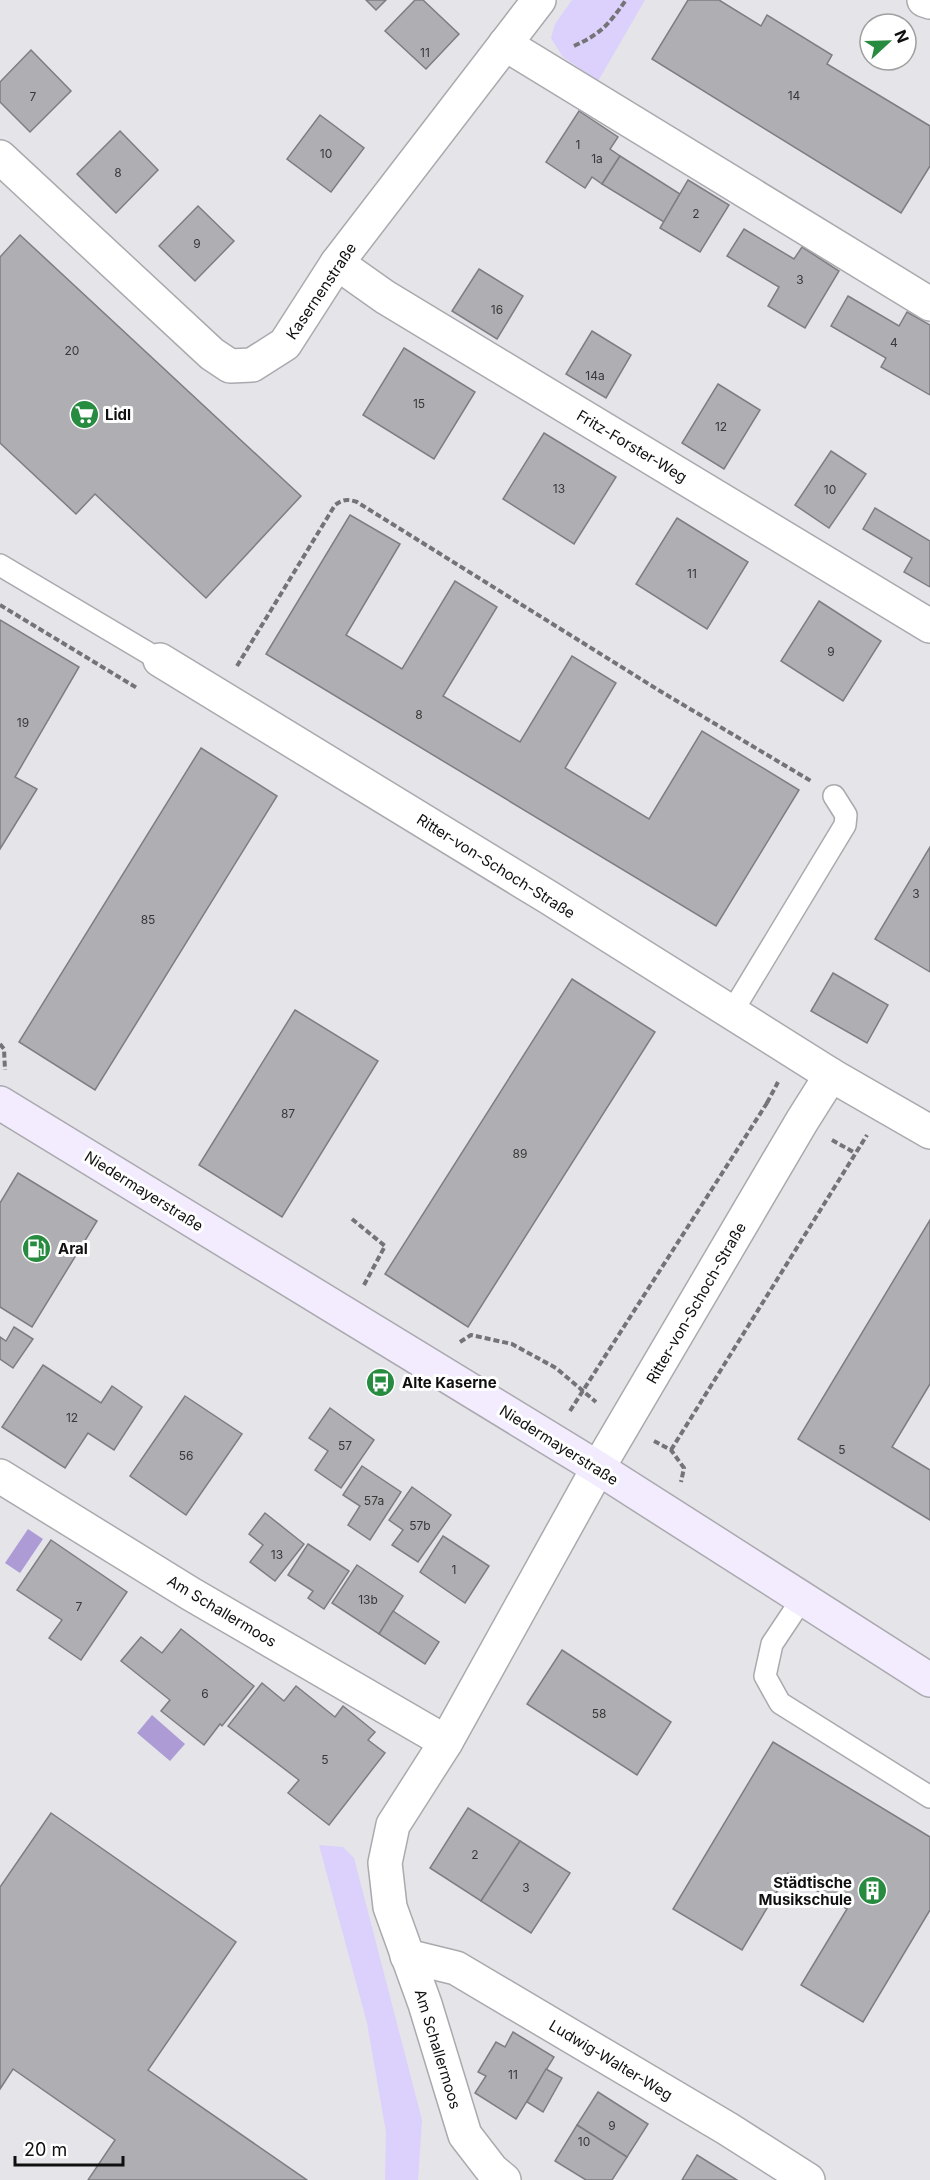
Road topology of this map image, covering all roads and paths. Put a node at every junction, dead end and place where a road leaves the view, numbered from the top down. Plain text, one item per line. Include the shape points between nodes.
1 (539, 0) edge
2 (626, 0) edge
3 (924, 0) edge
4 (930, 2) edge
5 (505, 45) junction
6 (566, 49) dead end
7 (0, 157) edge
8 (337, 263) junction
9 (930, 304) edge
10 (0, 565) edge
11 (930, 626) edge
12 (160, 660) joint
13 (218, 696) junction
14 (834, 796) joint
15 (732, 1012) junction
16 (831, 1075) junction
17 (0, 1103) edge
18 (886, 1107) junction
19 (928, 1126) edge
20 (352, 1219) dead end
21 (348, 1316) junction
22 (427, 1364) junction
23 (625, 1425) junction
24 (598, 1468) junction
25 (0, 1476) edge
26 (802, 1599) junction
27 (930, 1680) edge
28 (446, 1742) junction
29 (930, 1797) edge
30 (407, 1956) junction
31 (504, 2180) edge
32 (808, 2180) edge

1 - 5 street, Kasernenstraße
2 - 6 path via 596,36
3 - 4 street
5 - 8 street, Kasernenstraße
5 - 9 street
7 - 8 street, Kasernenstraße via 212,354 230,366 252,364 285,344
8 - 11 street, Fritz-Forster-Weg via 385,297
10 - 12 lane
12 - 13 street, Ritter-von-Schoch-Straße
13 - 14 path via 335,505 349,499
13 - 15 street, Ritter-von-Schoch-Straße
14 - 15 lane via 846,816 846,825
15 - 16 street, Ritter-von-Schoch-Straße
16 - 18 street, Ritter-von-Schoch-Straße
16 - 23 street, Ritter-von-Schoch-Straße
17 - 21 main road, Niedermayerstraße
18 - 19 street, Ritter-von-Schoch-Straße
18 - 23 path via 671,1450
20 - 21 path via 385,1246
21 - 22 main road, Niedermayerstraße
22 - 23 path via 471,1335 512,1344 556,1368
22 - 24 main road, Niedermayerstraße
23 - 24 street, Ritter-von-Schoch-Straße
24 - 26 main road, Niedermayerstraße
24 - 28 street, Am Schallermoos
25 - 28 street, Am Schallermoos via 191,1594
26 - 27 main road, Niedermayerstraße
26 - 29 lane via 772,1644 765,1676 780,1703
28 - 30 street, Am Schallermoos via 393,1825 385,1863 390,1907
30 - 31 street, Am Schallermoos via 465,2135
30 - 32 street, Ludwig-Walter-Weg via 456,1968

